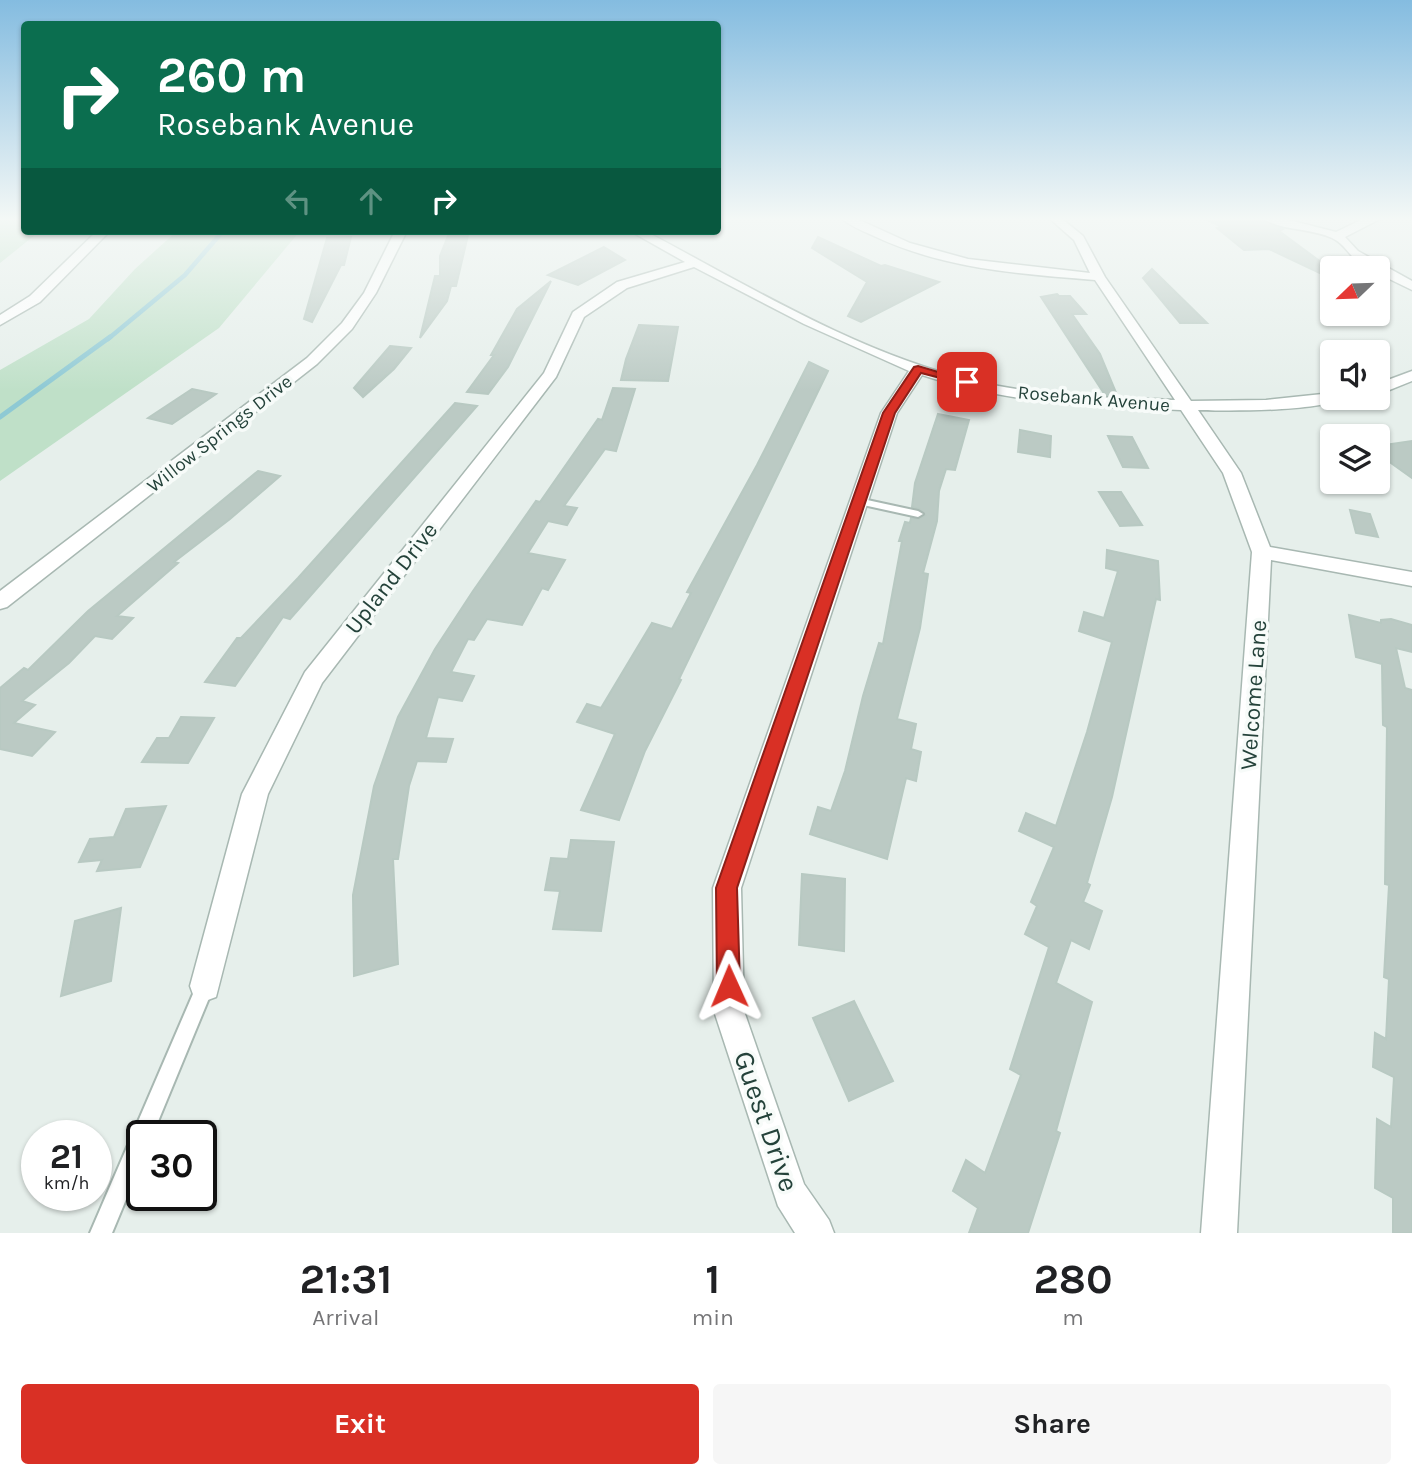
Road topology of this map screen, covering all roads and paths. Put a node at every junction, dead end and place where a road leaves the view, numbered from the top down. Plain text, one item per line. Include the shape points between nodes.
1 (59, 276) edge
2 (379, 276) edge
3 (652, 276) edge
4 (721, 276) edge
5 (1079, 276) edge
6 (1392, 276) edge
7 (1099, 277) joint
8 (1412, 286) edge
9 (0, 321) edge
10 (918, 369) junction
11 (1412, 376) edge
12 (1390, 385) edge
13 (1320, 400) edge
14 (1188, 406) junction
15 (858, 501) junction
16 (918, 514) dead end
17 (1262, 552) junction
18 (1412, 579) edge
19 (0, 602) edge
20 (205, 986) joint
21 (149, 1120) edge
22 (126, 1175) edge
23 (102, 1233) edge
24 (816, 1233) edge
25 (1219, 1233) edge

1 - 9 street via 35,299
2 - 19 street, Willow Springs Drive via 347,326 312,361
3 - 20 street, Upland Drive via 622,285 578,315 551,374 313,678 255,794
4 - 10 street, Rosebank Avenue via 807,323
5 - 7 street
6 - 8 street
7 - 14 street, Welcome Lane
10 - 14 street, Rosebank Avenue via 991,388 1046,396
10 - 15 street, Guest Drive via 889,413
11 - 12 street
13 - 14 street, Rosebank Avenue via 1292,405
14 - 17 street, Welcome Lane via 1232,473
15 - 16 lane
15 - 24 street, Guest Drive via 727,888 729,1011 790,1194
17 - 18 street
17 - 25 street, Welcome Lane
20 - 21 lane
22 - 23 lane

